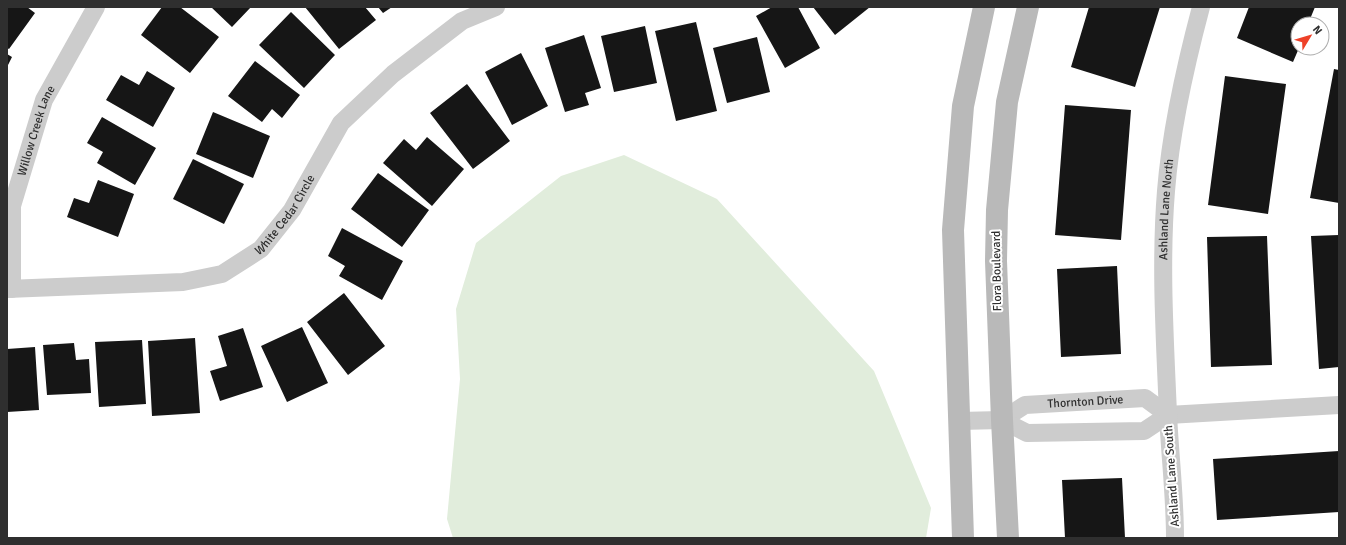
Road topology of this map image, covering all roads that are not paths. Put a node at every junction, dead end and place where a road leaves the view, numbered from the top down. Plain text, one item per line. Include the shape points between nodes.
1 (96, 7) edge
2 (496, 7) edge
3 (984, 7) edge
4 (1028, 7) edge
5 (1201, 7) edge
6 (10, 289) edge
7 (1075, 403) junction
8 (1339, 404) edge
9 (1168, 415) junction
10 (1002, 420) junction
11 (959, 421) junction
12 (1075, 432) junction
13 (963, 538) edge
14 (1008, 538) edge
15 (1175, 538) edge

1 - 6 street, Willow Creek Lane via 44,100 12,206
2 - 6 street, White Cedar Circle via 462,21 392,74 341,123 292,210 261,249 222,274 183,282
3 - 11 street via 963,106 953,230
4 - 10 street, Flora Boulevard via 1007,102 997,210
5 - 9 street, Ashland Lane North via 1172,136 1166,191 1164,248
7 - 9 street, Thornton Drive via 1145,398
7 - 10 street, Thornton Drive via 1025,405
7 - 12 street
8 - 9 street
9 - 12 street via 1144,431
9 - 15 street, Ashland Lane South
10 - 11 street
10 - 12 street via 1027,433
10 - 14 street, Flora Boulevard
11 - 13 street

